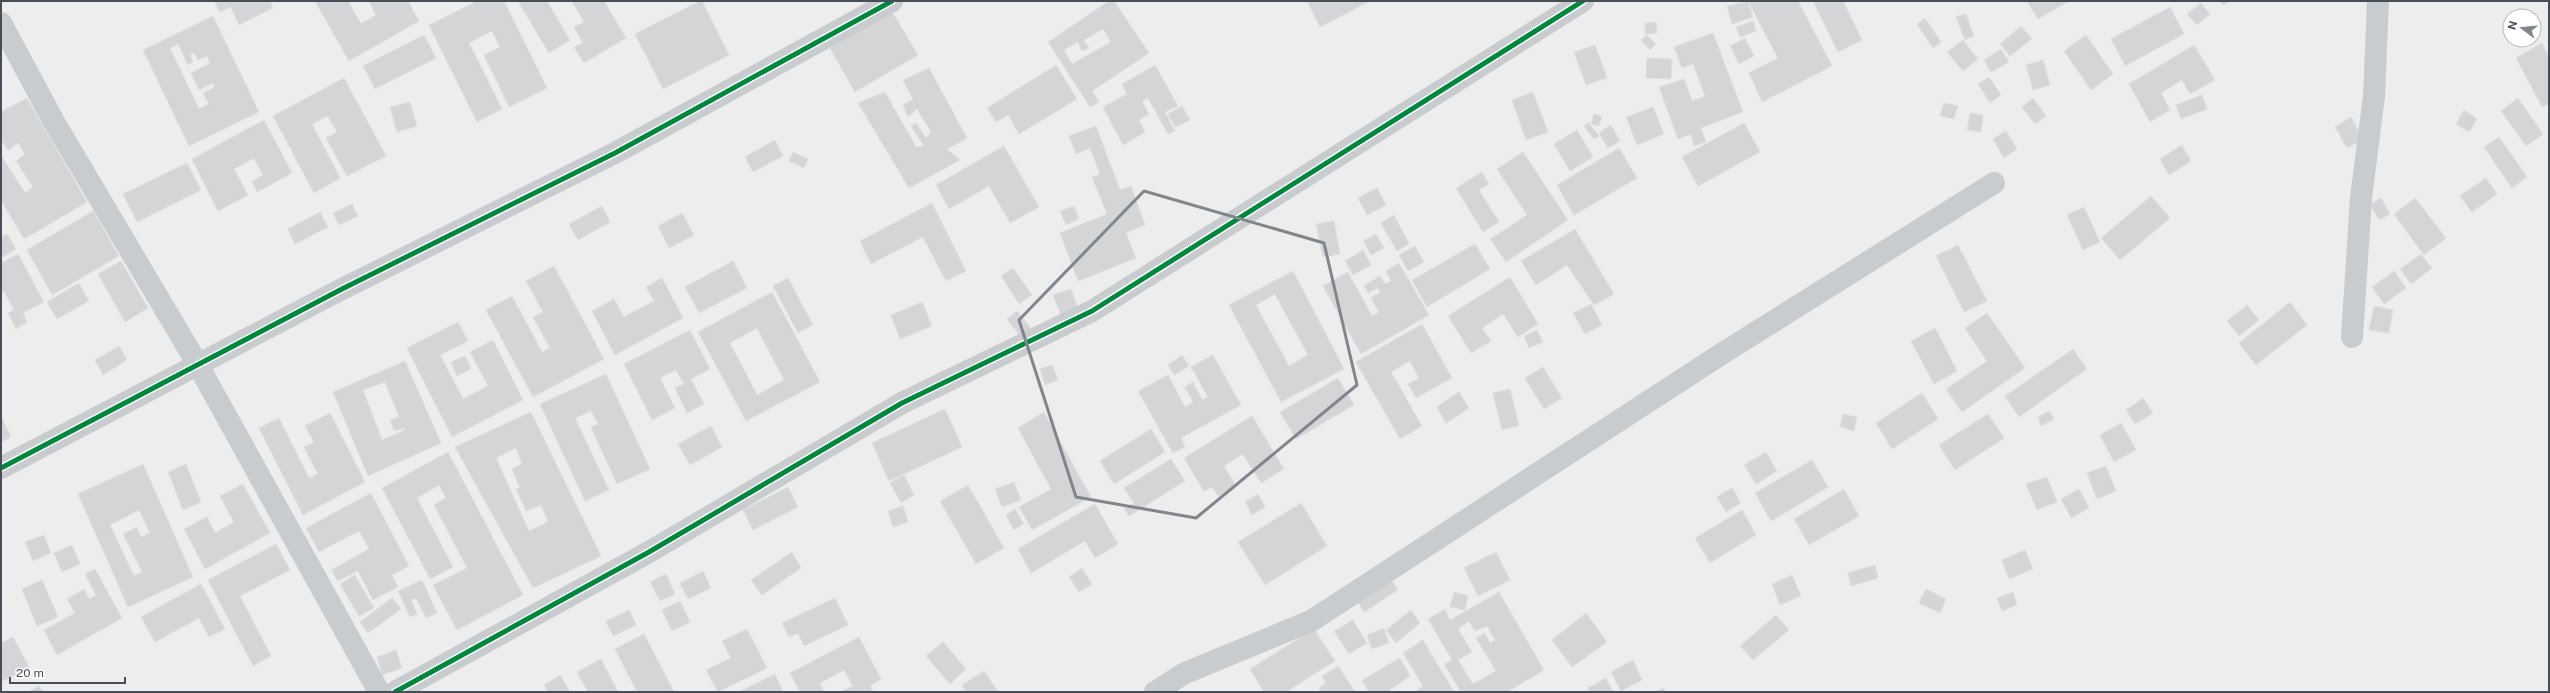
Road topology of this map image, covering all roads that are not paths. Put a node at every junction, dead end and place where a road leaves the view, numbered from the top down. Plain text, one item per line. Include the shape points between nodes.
1 (892, 1) edge
2 (1583, 1) edge
3 (2378, 1) edge
4 (1, 23) edge
5 (1994, 183) dead end
6 (2352, 337) dead end
7 (198, 365) junction
8 (1, 468) edge
9 (379, 692) edge
10 (395, 692) edge
11 (1155, 692) edge

1 - 7 street via 615,153 342,289
2 - 10 street via 1092,311 902,403 649,552
3 - 6 street via 2374,96 2361,198
4 - 7 street via 54,120
5 - 11 street via 1723,353 1311,621 1185,673
7 - 8 street
7 - 9 street

